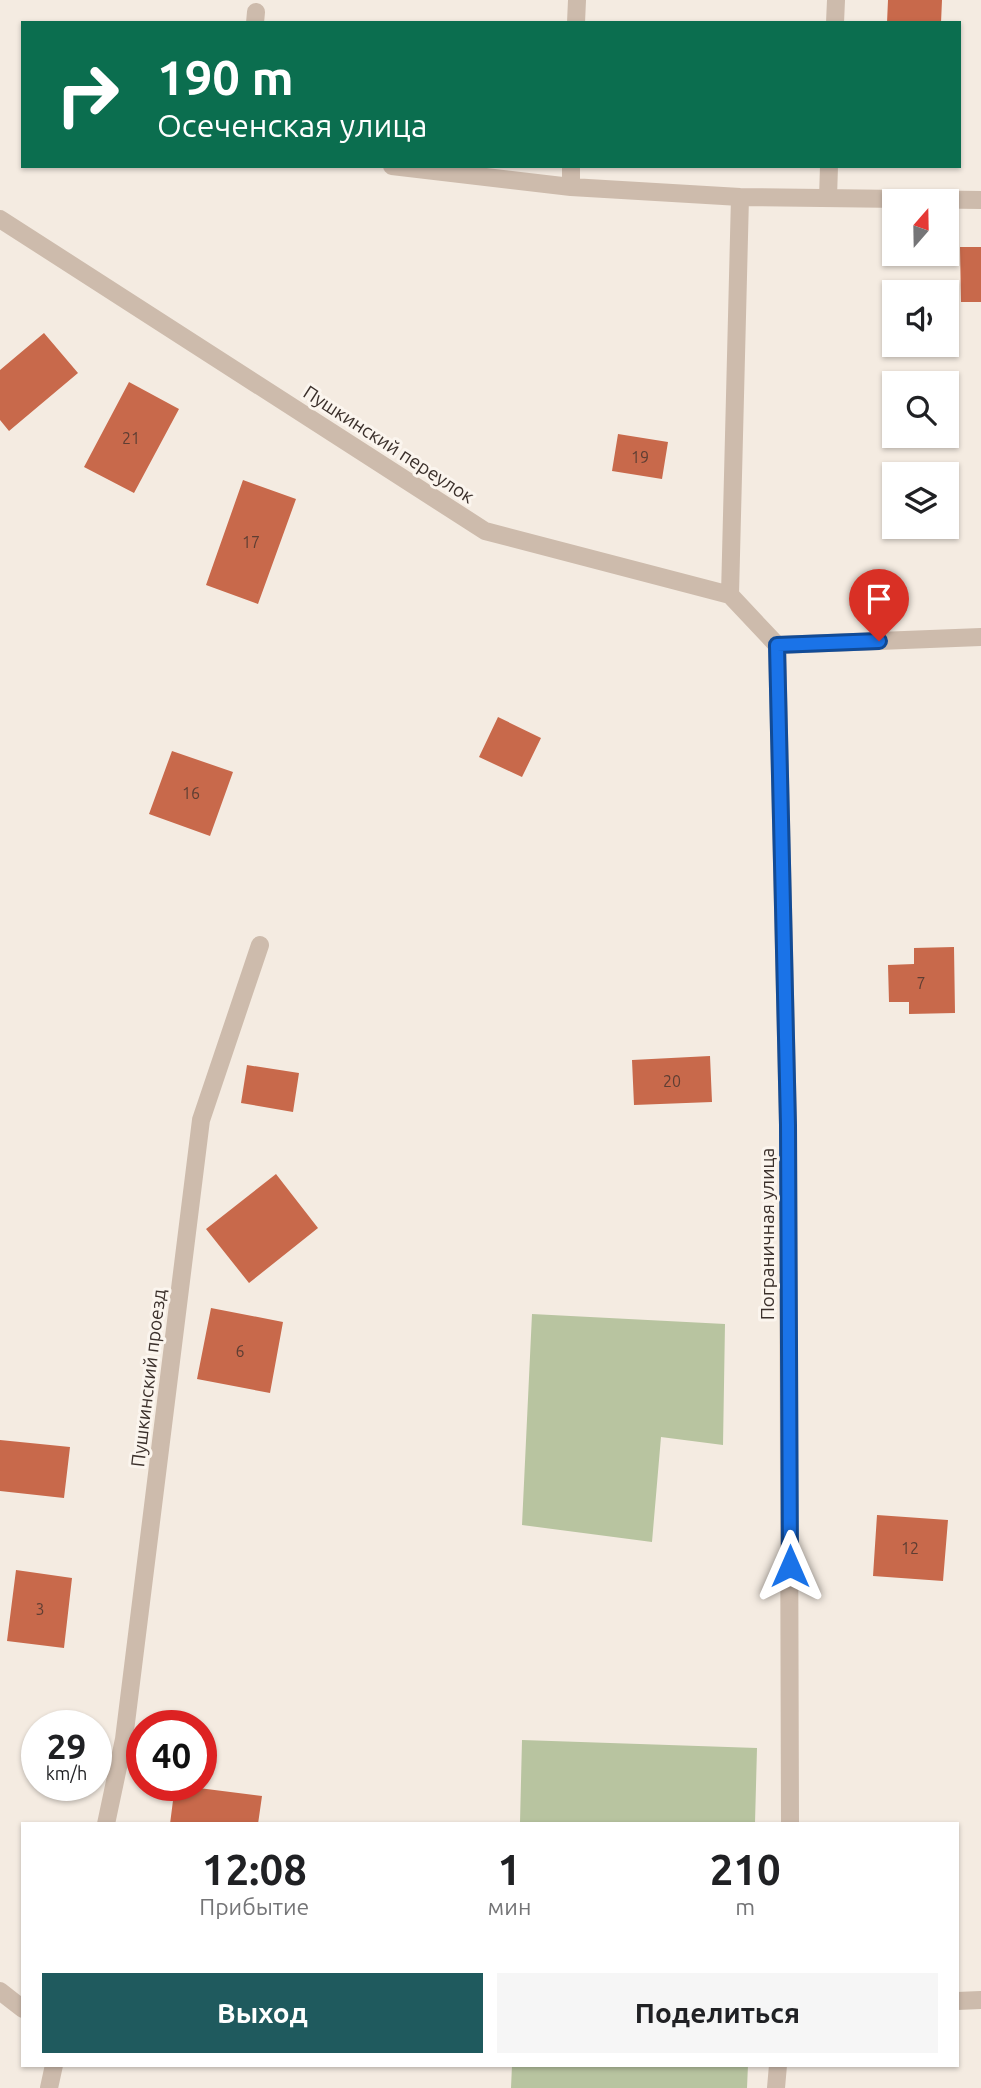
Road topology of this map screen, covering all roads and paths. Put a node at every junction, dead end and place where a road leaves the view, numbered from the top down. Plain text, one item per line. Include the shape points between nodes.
1 (577, 0) edge
2 (836, 0) edge
3 (576, 21) edge
4 (835, 21) edge
5 (409, 168) edge
6 (571, 168) edge
7 (829, 168) edge
8 (571, 187) junction
9 (740, 197) junction
10 (828, 198) junction
11 (981, 200) edge
12 (0, 219) edge
13 (730, 595) junction
14 (981, 637) edge
15 (777, 645) junction
16 (260, 944) dead end
17 (106, 1822) edge
18 (790, 1822) edge
19 (0, 1991) edge
20 (981, 2000) edge
21 (959, 2001) edge
22 (21, 2007) edge
23 (54, 2067) edge
24 (778, 2067) edge
25 (50, 2088) edge
26 (776, 2088) edge

1 - 3 street
2 - 4 street
5 - 8 street
6 - 8 street
7 - 10 street
8 - 9 street
9 - 10 street
9 - 13 street
10 - 11 street
12 - 13 street, Пушкинский переулок via 485,531
13 - 15 street
14 - 15 street
15 - 18 street, Пограничная улица via 788,1138
16 - 17 street, Пушкинский проезд via 201,1120 124,1738
19 - 22 street
20 - 21 street
23 - 25 street
24 - 26 street

